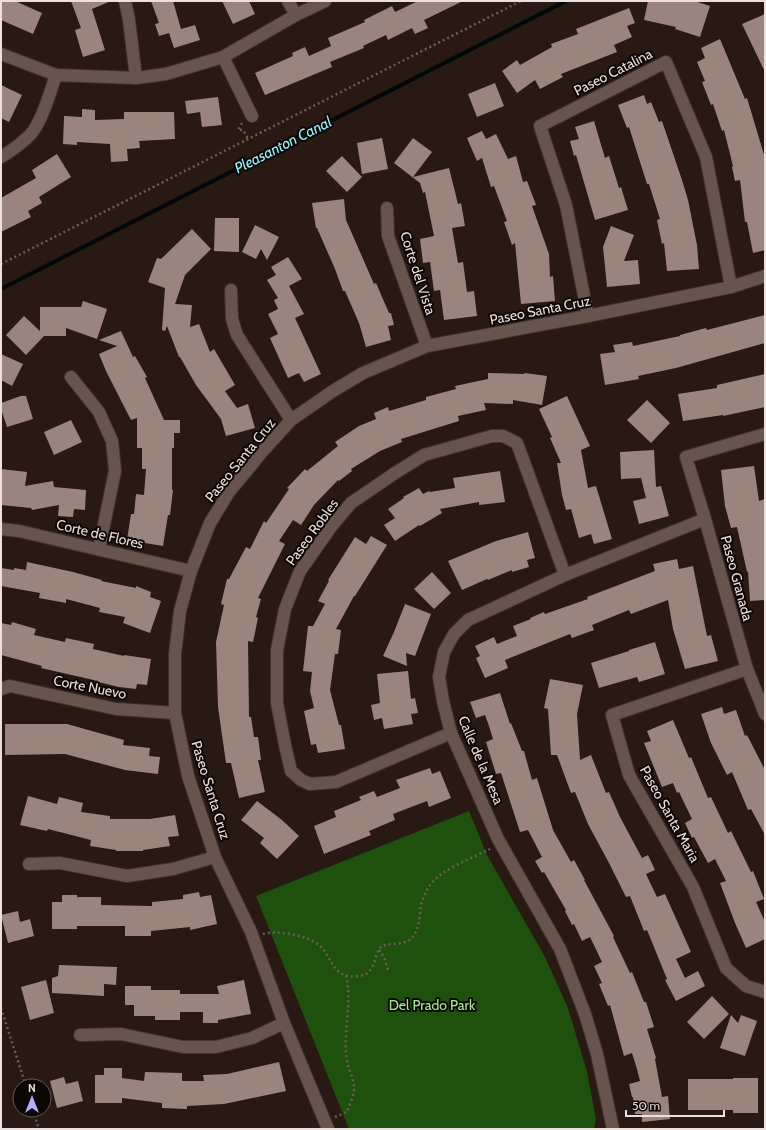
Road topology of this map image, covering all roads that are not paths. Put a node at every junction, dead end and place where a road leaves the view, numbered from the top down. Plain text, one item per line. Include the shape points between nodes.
1 (125, 1) edge
2 (288, 1) edge
3 (325, 1) edge
4 (296, 16) junction
5 (1, 54) edge
6 (223, 57) junction
7 (56, 75) junction
8 (136, 78) junction
9 (252, 116) dead end
10 (1, 157) edge
11 (387, 208) dead end
12 (765, 276) edge
13 (730, 287) junction
14 (231, 290) dead end
15 (588, 316) junction
16 (427, 346) junction
17 (72, 377) dead end
18 (291, 420) junction
19 (765, 434) edge
20 (705, 519) junction
21 (1, 530) edge
22 (99, 549) junction
23 (191, 570) junction
24 (565, 575) junction
25 (747, 669) junction
26 (1, 689) edge
27 (174, 713) junction
28 (765, 714) edge
29 (451, 733) junction
30 (216, 857) junction
31 (29, 864) dead end
32 (765, 992) edge
33 (284, 1022) junction
34 (80, 1035) dead end
35 (327, 1125) edge
36 (613, 1129) edge

1 - 8 street
2 - 4 street
3 - 4 street
4 - 6 street
5 - 7 street
6 - 8 street via 166,74
6 - 9 street
7 - 8 street
7 - 10 street via 42,114 31,134
11 - 16 street, Corte del Vista via 388,236
12 - 13 street, Paseo Santa Cruz
13 - 15 street, Paseo Santa Cruz
13 - 15 street, Paseo Catalina via 706,157 666,62 540,126 566,205
14 - 18 street via 232,319 238,335
15 - 16 street, Paseo Santa Cruz
16 - 18 street, Paseo Santa Cruz via 363,372
17 - 22 street via 99,412 112,441 115,471
18 - 23 street, Paseo Santa Cruz via 229,492 210,523
19 - 20 street, Paseo Granada via 686,457
20 - 24 street, Calle de la Mesa
20 - 25 street, Paseo Granada
21 - 22 street, Corte de Flores via 19,531
22 - 23 street, Corte de Flores
23 - 27 street, Paseo Santa Cruz via 180,611 174,654
24 - 29 street, Calle de la Mesa via 468,620 454,634 444,652 439,677
24 - 29 street, Paseo Robles via 517,443 503,436 492,436 424,455 352,503 331,527 300,571 285,609 277,650 277,703 291,771 310,784 336,782
25 - 28 street, Paseo Granada
25 - 32 street, Paseo Santa Maria via 612,715 629,775 693,887 726,968 746,986
26 - 27 street, Corte Nuevo via 10,686 116,709
27 - 30 street, Paseo Santa Cruz via 188,776
29 - 36 street, Calle de la Mesa via 501,843 560,949 597,1054
30 - 31 street via 174,869 127,876 60,863
30 - 33 street, Paseo Santa Cruz via 253,937
33 - 34 street via 252,1038 216,1047 183,1047 121,1034
33 - 35 street, Paseo Santa Cruz

